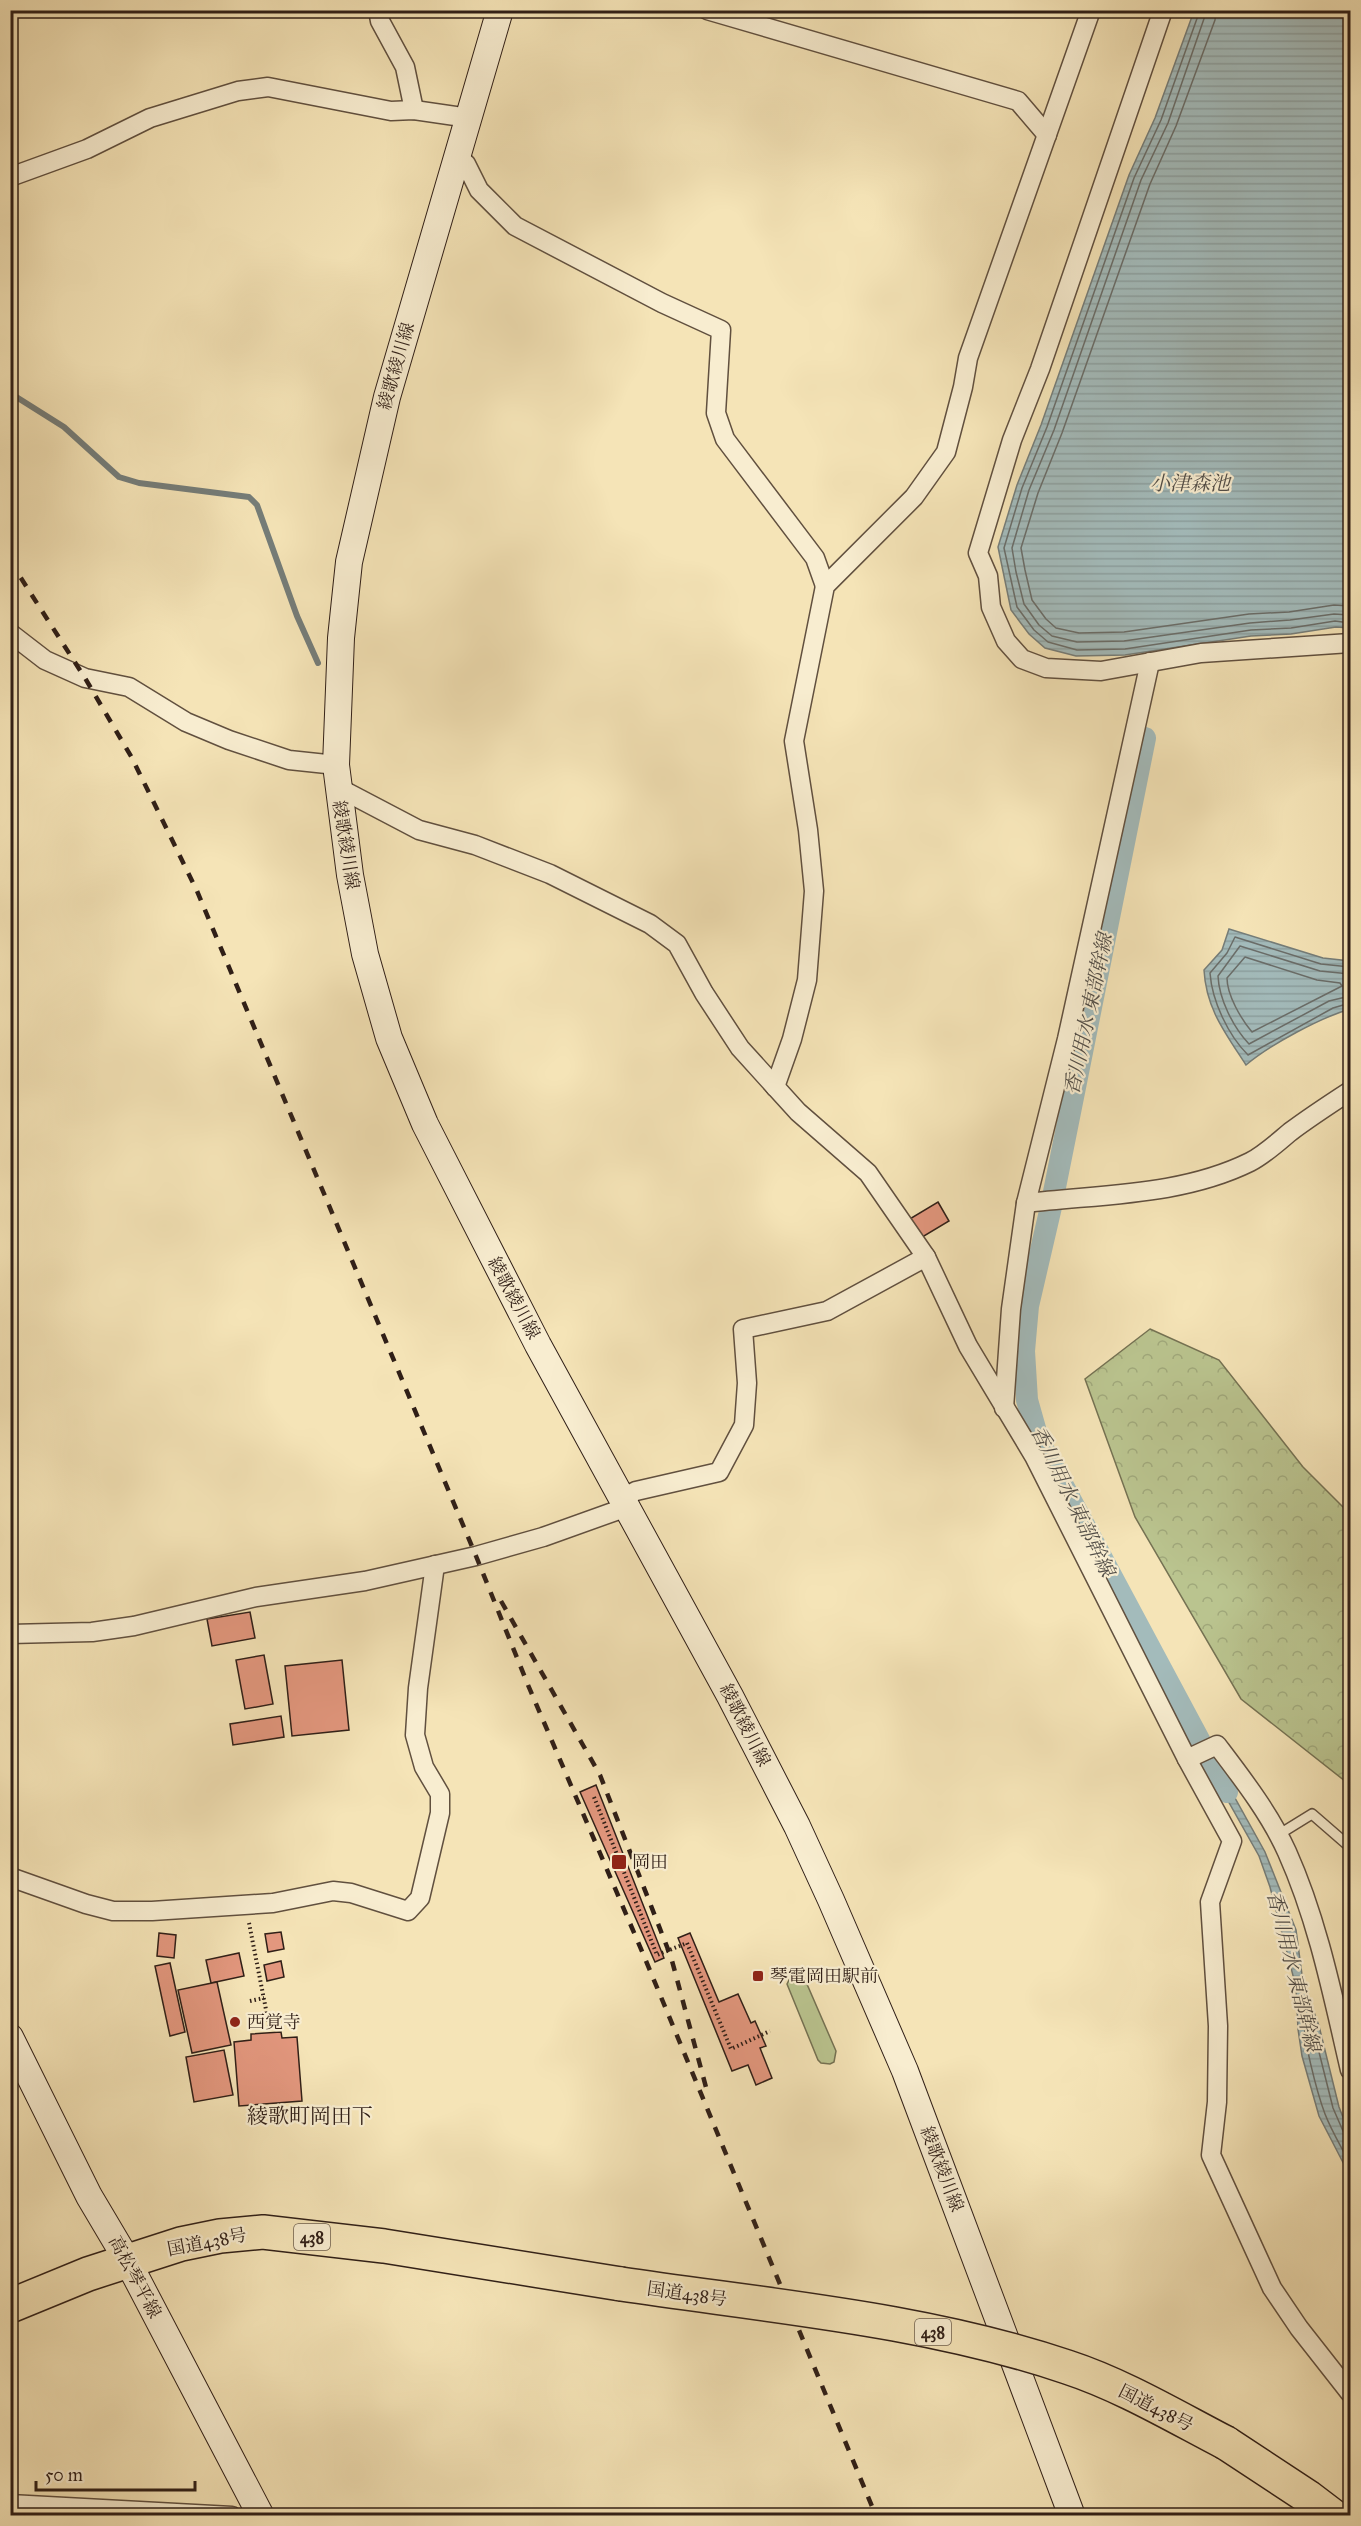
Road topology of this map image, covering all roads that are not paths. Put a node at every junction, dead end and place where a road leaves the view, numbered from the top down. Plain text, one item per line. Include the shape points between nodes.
1 (378, 10) edge
2 (500, 10) edge
3 (707, 10) edge
4 (1091, 10) edge
5 (1163, 10) edge
6 (414, 110) junction
7 (469, 118) junction
8 (1047, 135) junction
9 (458, 156) junction
10 (10, 177) edge
11 (825, 586) junction
12 (10, 633) edge
13 (1350, 643) edge
14 (1150, 662) junction
15 (336, 776) junction
16 (775, 1087) junction
17 (1350, 1091) edge
18 (1026, 1203) junction
19 (926, 1257) junction
20 (1004, 1408) junction
21 (625, 1502) junction
22 (435, 1565) junction
23 (10, 1634) edge
24 (1199, 1753) junction
25 (1278, 1835) junction
26 (1350, 1847) edge
27 (10, 1877) edge
28 (10, 2037) edge
29 (1350, 2070) edge
30 (127, 2260) junction
31 (10, 2306) edge
32 (1350, 2393) edge
33 (10, 2504) edge
34 (1326, 2512) edge
35 (232, 2516) edge
36 (261, 2516) edge
37 (1072, 2516) edge

1 - 6 street via 405,67
2 - 7 main road, 綾歌綾川線
3 - 8 street via 1018,101
4 - 8 street
5 - 14 street via 1012,440 978,553 988,576 991,608 1006,641 1022,659 1046,668 1101,671
6 - 7 street
6 - 10 street via 391,111 268,87 238,91 150,118 87,148
7 - 9 main road, 綾歌綾川線
8 - 11 street via 968,358 946,452 914,496
9 - 11 street via 479,190 515,226 722,330 716,413 725,439 815,558
9 - 15 main road, 綾歌綾川線 via 387,398 352,551 341,638
11 - 16 street via 794,741 814,891 807,980
12 - 15 street via 45,660 86,678 129,687 186,722
13 - 14 street via 1201,653
14 - 18 street via 1067,1039
15 - 16 street via 419,830 475,845 550,874 650,924 677,945 740,1048
15 - 21 main road, 綾歌綾川線 via 365,954 389,1038 425,1124 464,1202
16 - 19 street via 868,1173
17 - 18 street via 1252,1161 1214,1177 1122,1195
18 - 20 street via 1011,1309
19 - 20 street via 968,1346
19 - 21 street via 827,1311 743,1329 747,1383 744,1425 719,1472 636,1491
20 - 24 street
21 - 22 street via 543,1537
21 - 37 main road, 綾歌綾川線 via 730,1696 831,1900 905,2071
22 - 23 street via 365,1581 256,1597 134,1626 92,1632
22 - 27 street via 415,1735 424,1767 440,1794 440,1813 420,1898 408,1911 333,1891 273,1903 113,1911
24 - 25 street via 1217,1745
24 - 32 street via 1232,1841 1210,1902 1218,2026 1217,2102 1211,2156 1272,2288
25 - 26 lane via 1312,1814
25 - 29 street via 1302,1891
28 - 30 main road, 高松琴平線 via 89,2196
30 - 31 highway, 国道438号 / 438
30 - 34 highway, 国道438号 / 438, bridge via 210,2238 263,2232 384,2246 972,2339 1069,2367 1122,2390 1226,2443
30 - 36 main road, 高松琴平線
33 - 35 street

